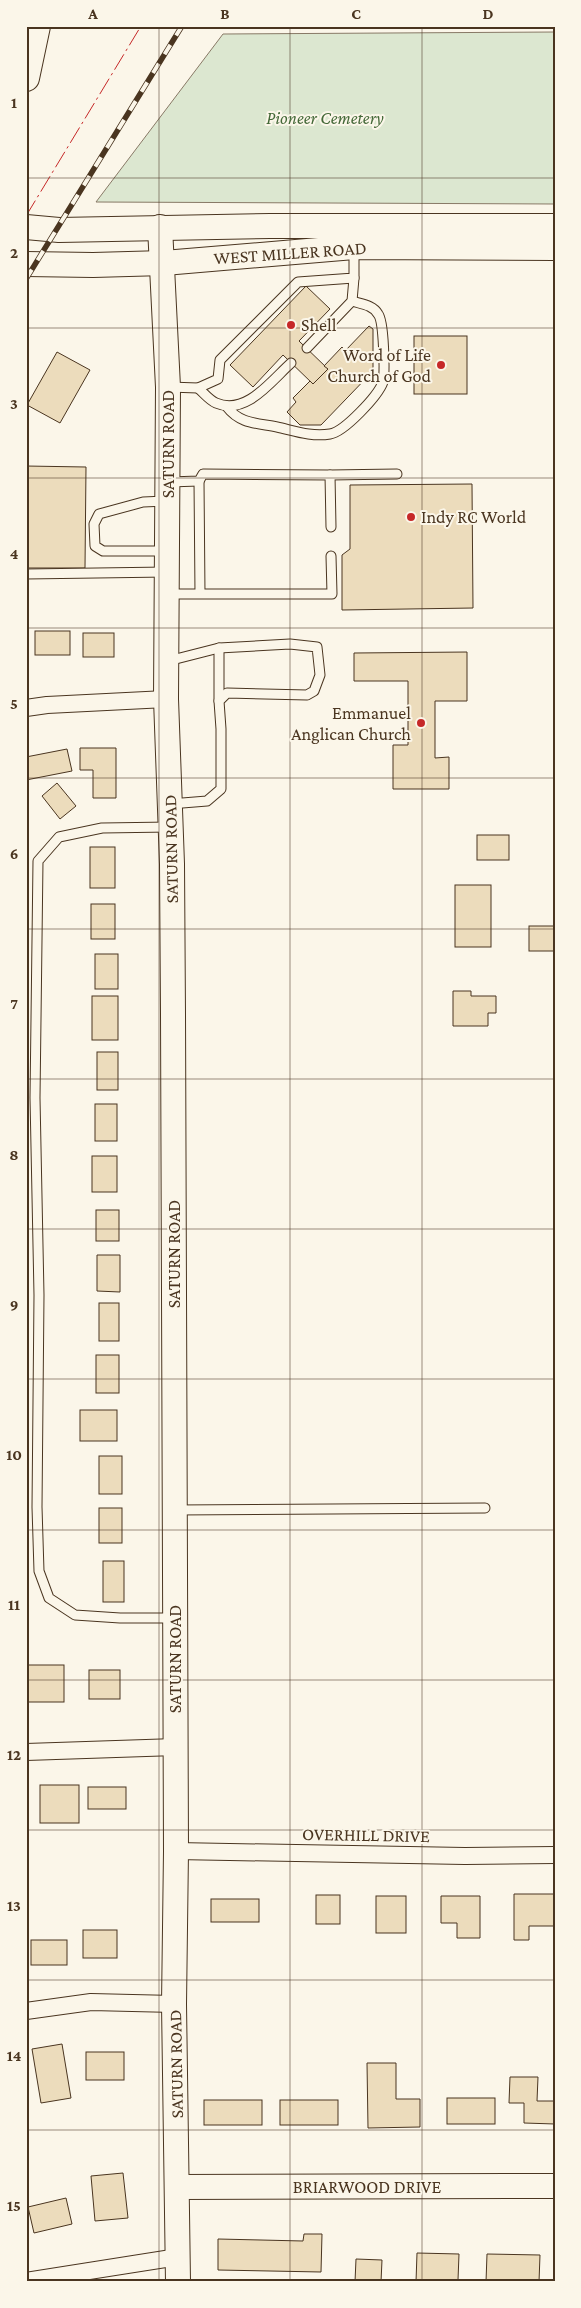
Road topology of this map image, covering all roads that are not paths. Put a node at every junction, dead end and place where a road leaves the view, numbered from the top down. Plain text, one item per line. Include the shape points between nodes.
1 (36, 26) edge
2 (26, 78) edge
3 (555, 226) edge
4 (26, 227) edge
5 (160, 227) junction
6 (354, 247) junction
7 (555, 248) edge
8 (164, 263) junction
9 (26, 264) edge
10 (354, 278) junction
11 (352, 301) junction
12 (307, 348) dead end
13 (291, 363) dead end
14 (168, 387) junction
15 (198, 388) junction
16 (227, 407) junction
17 (330, 474) junction
18 (397, 474) dead end
19 (199, 481) junction
20 (168, 491) junction
21 (331, 527) dead end
22 (331, 556) dead end
23 (167, 572) junction
24 (26, 574) edge
25 (200, 593) junction
26 (219, 648) junction
27 (167, 661) junction
28 (166, 700) junction
29 (219, 701) junction
30 (26, 708) edge
31 (170, 816) junction
32 (485, 1508) dead end
33 (175, 1510) junction
34 (175, 1618) junction
35 (176, 1747) junction
36 (26, 1752) edge
37 (176, 1851) junction
38 (555, 1855) edge
39 (174, 2004) junction
40 (26, 2012) edge
41 (555, 2186) edge
42 (178, 2187) junction
43 (178, 2258) junction
44 (26, 2281) edge
45 (178, 2282) edge

1 - 2 main road
3 - 5 street, WEST MILLER ROAD
4 - 5 street, WEST MILLER ROAD via 58,230
5 - 8 street, SATURN ROAD
6 - 7 street, WEST MILLER ROAD
6 - 8 street, WEST MILLER ROAD
6 - 10 lane
8 - 9 street, WEST MILLER ROAD
8 - 14 street, SATURN ROAD
10 - 11 lane
10 - 15 lane via 298,282 220,360 218,379
11 - 12 lane
11 - 16 lane via 379,314 383,382 373,399 349,422 332,434 305,434 246,422 234,416
13 - 16 lane via 248,403
14 - 15 lane
14 - 20 street, SATURN ROAD
15 - 16 lane via 214,403
17 - 18 lane
17 - 19 lane via 203,474
17 - 21 lane
19 - 20 lane
19 - 25 lane
20 - 23 street, SATURN ROAD
20 - 23 lane via 143,502 99,514 94,524 96,546
22 - 25 lane via 332,594
23 - 24 lane
23 - 25 lane
23 - 27 street, SATURN ROAD
26 - 27 lane
26 - 29 lane
26 - 29 lane via 290,644 317,647 320,675 314,691 307,695 227,693
27 - 28 street, SATURN ROAD
28 - 30 street
28 - 31 street, SATURN ROAD
29 - 31 lane via 221,790 207,801
31 - 33 street, SATURN ROAD
31 - 34 lane via 59,837 38,861 35,1098 39,1295 37,1507 39,1571 49,1598 74,1615
32 - 33 lane
33 - 34 street, SATURN ROAD
34 - 35 street, SATURN ROAD
35 - 36 street
35 - 37 street, SATURN ROAD
37 - 38 street, OVERHILL DRIVE
37 - 39 street, SATURN ROAD
39 - 40 street via 91,2002
39 - 42 street, SATURN ROAD
41 - 42 street, BRIARWOOD DRIVE
42 - 43 street, SATURN ROAD
43 - 44 street
43 - 45 street, SATURN ROAD

